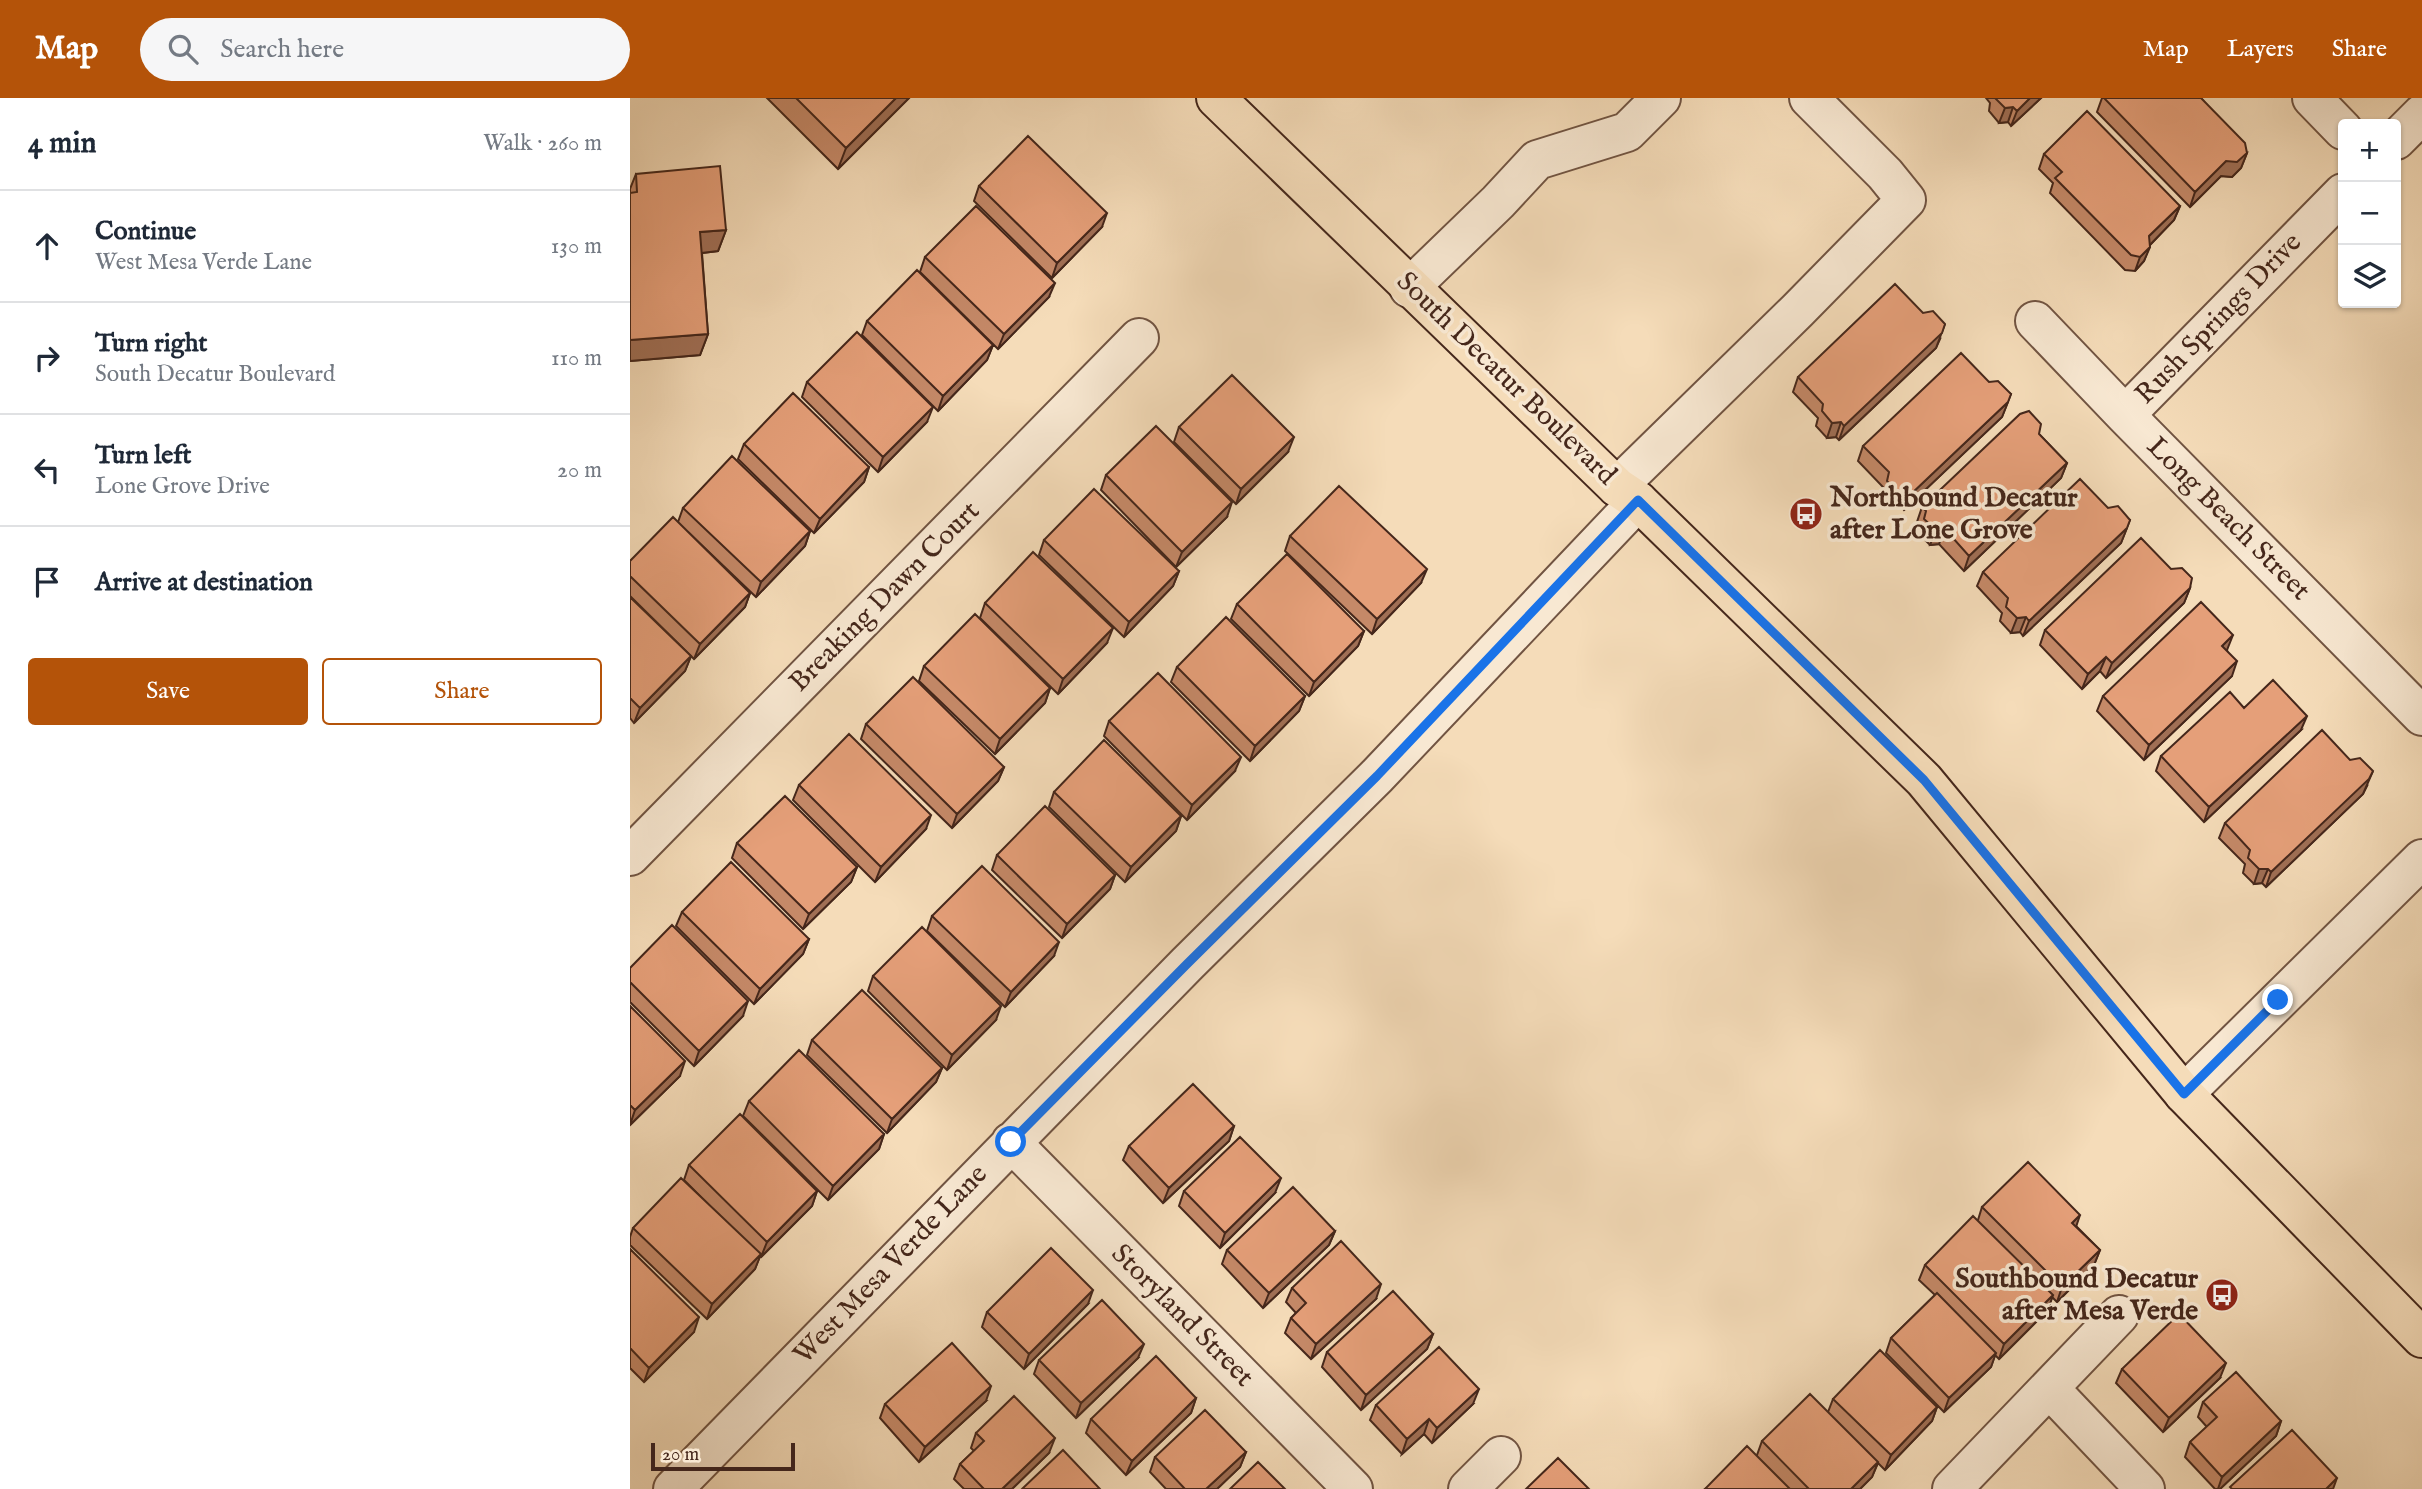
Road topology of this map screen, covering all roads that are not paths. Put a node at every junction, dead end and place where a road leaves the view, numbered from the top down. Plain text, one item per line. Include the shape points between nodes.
1 (1216, 98) edge
2 (1661, 98) edge
3 (1809, 98) edge
4 (2312, 98) edge
5 (2422, 114) edge
6 (2338, 125) edge
7 (2401, 135) edge
8 (2338, 198) edge
9 (1409, 288) junction
10 (2035, 320) dead end
11 (1139, 338) dead end
12 (2125, 415) junction
13 (1627, 494) junction
14 (2422, 716) edge
15 (630, 856) edge
16 (2422, 859) edge
17 (2184, 1094) junction
18 (1011, 1142) junction
19 (2119, 1315) dead end
20 (2422, 1338) edge
21 (2049, 1388) junction
22 (1501, 1456) dead end
23 (673, 1489) edge
24 (1353, 1489) edge
25 (1468, 1489) edge
26 (1952, 1489) edge
27 (2146, 1489) edge

1 - 9 main road, South Decatur Boulevard
2 - 9 street via 1627,132 1536,160
3 - 13 street, West Mesa Verde Lane via 1906,200
4 - 6 street
5 - 7 street
8 - 12 street, Rush Springs Drive
9 - 13 main road, South Decatur Boulevard
10 - 12 street, Long Beach Street
11 - 15 street, Breaking Dawn Court
12 - 14 street, Long Beach Street
13 - 17 main road, South Decatur Boulevard via 1924,780
13 - 18 street, West Mesa Verde Lane via 1377,776
16 - 17 street
17 - 20 main road, South Decatur Boulevard
18 - 23 street, West Mesa Verde Lane
18 - 24 street, Storyland Street
19 - 21 street
21 - 26 street
21 - 27 street
22 - 25 street

